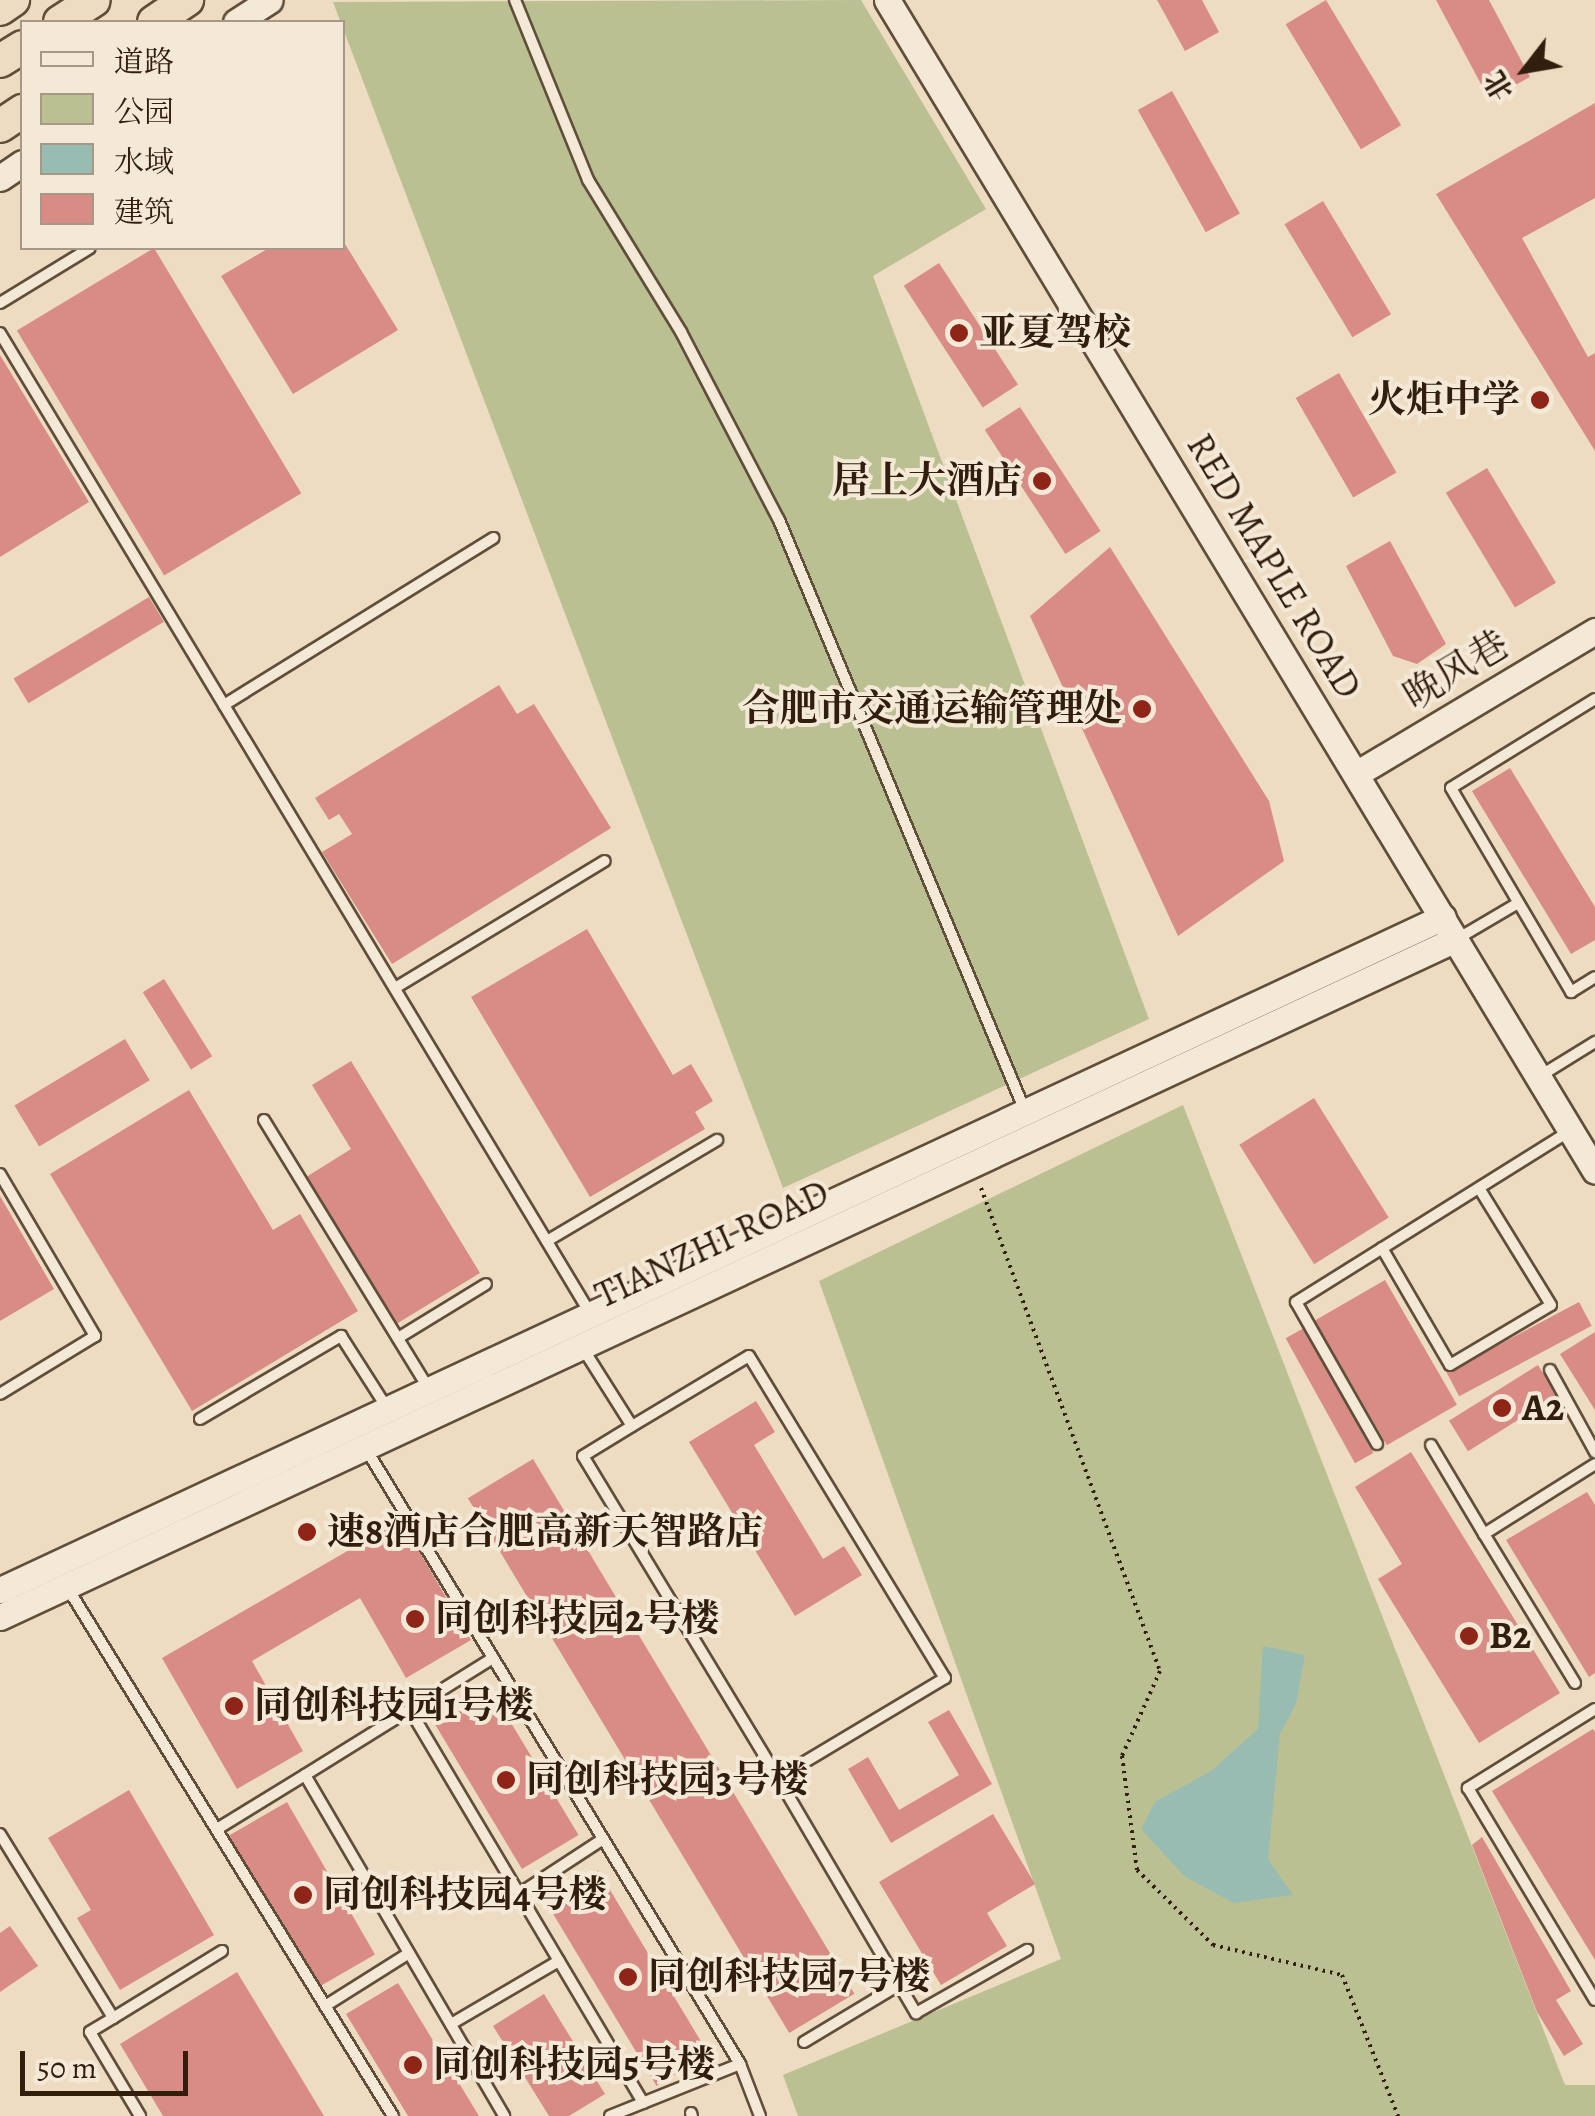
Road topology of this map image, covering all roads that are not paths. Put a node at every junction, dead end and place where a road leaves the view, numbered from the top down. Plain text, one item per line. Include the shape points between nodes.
1 (13, 0) edge
2 (94, 0) edge
3 (187, 0) edge
4 (270, 0) edge
5 (515, 0) edge
6 (887, 0) edge
7 (0, 10) edge
8 (63, 20) edge
9 (157, 20) edge
10 (239, 20) edge
11 (87, 250) edge
12 (0, 303) edge
13 (0, 332) edge
14 (493, 538) dead end
15 (1595, 631) edge
16 (1595, 699) edge
17 (224, 704) junction
18 (1356, 774) junction
19 (606, 860) dead end
20 (1518, 903) junction
21 (1450, 928) junction
22 (1595, 978) edge
23 (395, 988) junction
24 (1595, 1042) edge
25 (1539, 1076) junction
26 (1025, 1112) junction
27 (264, 1120) dead end
28 (1571, 1131) junction
29 (717, 1140) dead end
30 (1595, 1171) edge
31 (0, 1174) edge
32 (1479, 1188) junction
33 (547, 1241) junction
34 (1382, 1248) junction
35 (486, 1284) dead end
36 (591, 1314) junction
37 (398, 1338) junction
38 (582, 1346) junction
39 (1550, 1370) dead end
40 (429, 1390) junction
41 (0, 1394) edge
42 (388, 1409) junction
43 (200, 1419) dead end
44 (632, 1426) junction
45 (1376, 1444) dead end
46 (1431, 1445) dead end
47 (365, 1447) junction
48 (1595, 1452) edge
49 (1595, 1464) edge
50 (1484, 1534) junction
51 (1, 1586) edge
52 (66, 1586) junction
53 (0, 1617) edge
54 (493, 1658) junction
55 (1574, 1684) dead end
56 (1595, 1709) edge
57 (410, 1710) junction
58 (305, 1775) junction
59 (778, 1778) junction
60 (217, 1829) junction
61 (0, 1834) edge
62 (603, 1839) junction
63 (519, 1894) junction
64 (1027, 1950) dead end
65 (222, 1952) dead end
66 (409, 1953) junction
67 (558, 1961) junction
68 (900, 1985) junction
69 (1595, 2000) edge
70 (325, 2006) junction
71 (113, 2018) junction
72 (450, 2024) junction
73 (804, 2042) dead end
74 (740, 2064) junction
75 (643, 2103) junction
76 (140, 2116) edge
77 (393, 2116) edge
78 (504, 2116) edge
79 (610, 2116) edge
80 (760, 2116) edge

1 - 7 highway
2 - 8 highway
3 - 9 highway
4 - 10 street
5 - 26 lane via 588,180 681,332 779,520
6 - 18 street, RED MAPLE ROAD
11 - 12 lane
13 - 17 lane
14 - 17 lane
15 - 18 street, 晚风巷
16 - 20 lane via 1451,788
17 - 23 lane
18 - 21 street, RED MAPLE ROAD
19 - 23 lane
20 - 21 lane
20 - 22 lane via 1571,992
21 - 25 street, RED MAPLE ROAD
21 - 26 street, TIANZHI ROAD
21 - 38 street, TIANZHI ROAD via 972,1164
23 - 33 lane
24 - 25 lane
25 - 28 street, RED MAPLE ROAD
26 - 36 street, TIANZHI ROAD
27 - 37 lane
28 - 30 street, RED MAPLE ROAD
28 - 32 lane
29 - 33 lane
31 - 41 lane via 95,1336
32 - 34 lane
32 - 34 lane via 1551,1305 1450,1365
33 - 36 lane
34 - 45 lane via 1296,1302
35 - 37 lane
36 - 40 street, TIANZHI ROAD
37 - 40 lane
38 - 44 lane
38 - 47 street, TIANZHI ROAD
39 - 48 lane
40 - 42 street, TIANZHI ROAD
42 - 43 lane via 341,1336
42 - 51 street, TIANZHI ROAD
44 - 59 lane via 582,1456
44 - 59 lane via 749,1356 945,1678
46 - 50 lane
47 - 52 street, TIANZHI ROAD
47 - 54 lane
49 - 50 lane
50 - 55 lane
52 - 53 street, TIANZHI ROAD
52 - 60 lane
54 - 57 lane
54 - 62 lane
56 - 69 lane via 1468,1788
57 - 58 lane
57 - 63 lane
58 - 60 lane
58 - 66 lane
59 - 68 lane
60 - 70 lane
61 - 71 lane
62 - 63 lane
62 - 74 lane
63 - 67 lane
64 - 68 lane via 916,2013
65 - 71 lane
66 - 70 lane
66 - 72 lane
67 - 72 lane
67 - 75 lane
68 - 73 lane
70 - 77 lane
71 - 76 lane via 90,2032
72 - 78 lane
74 - 75 lane
74 - 80 lane
75 - 79 lane

